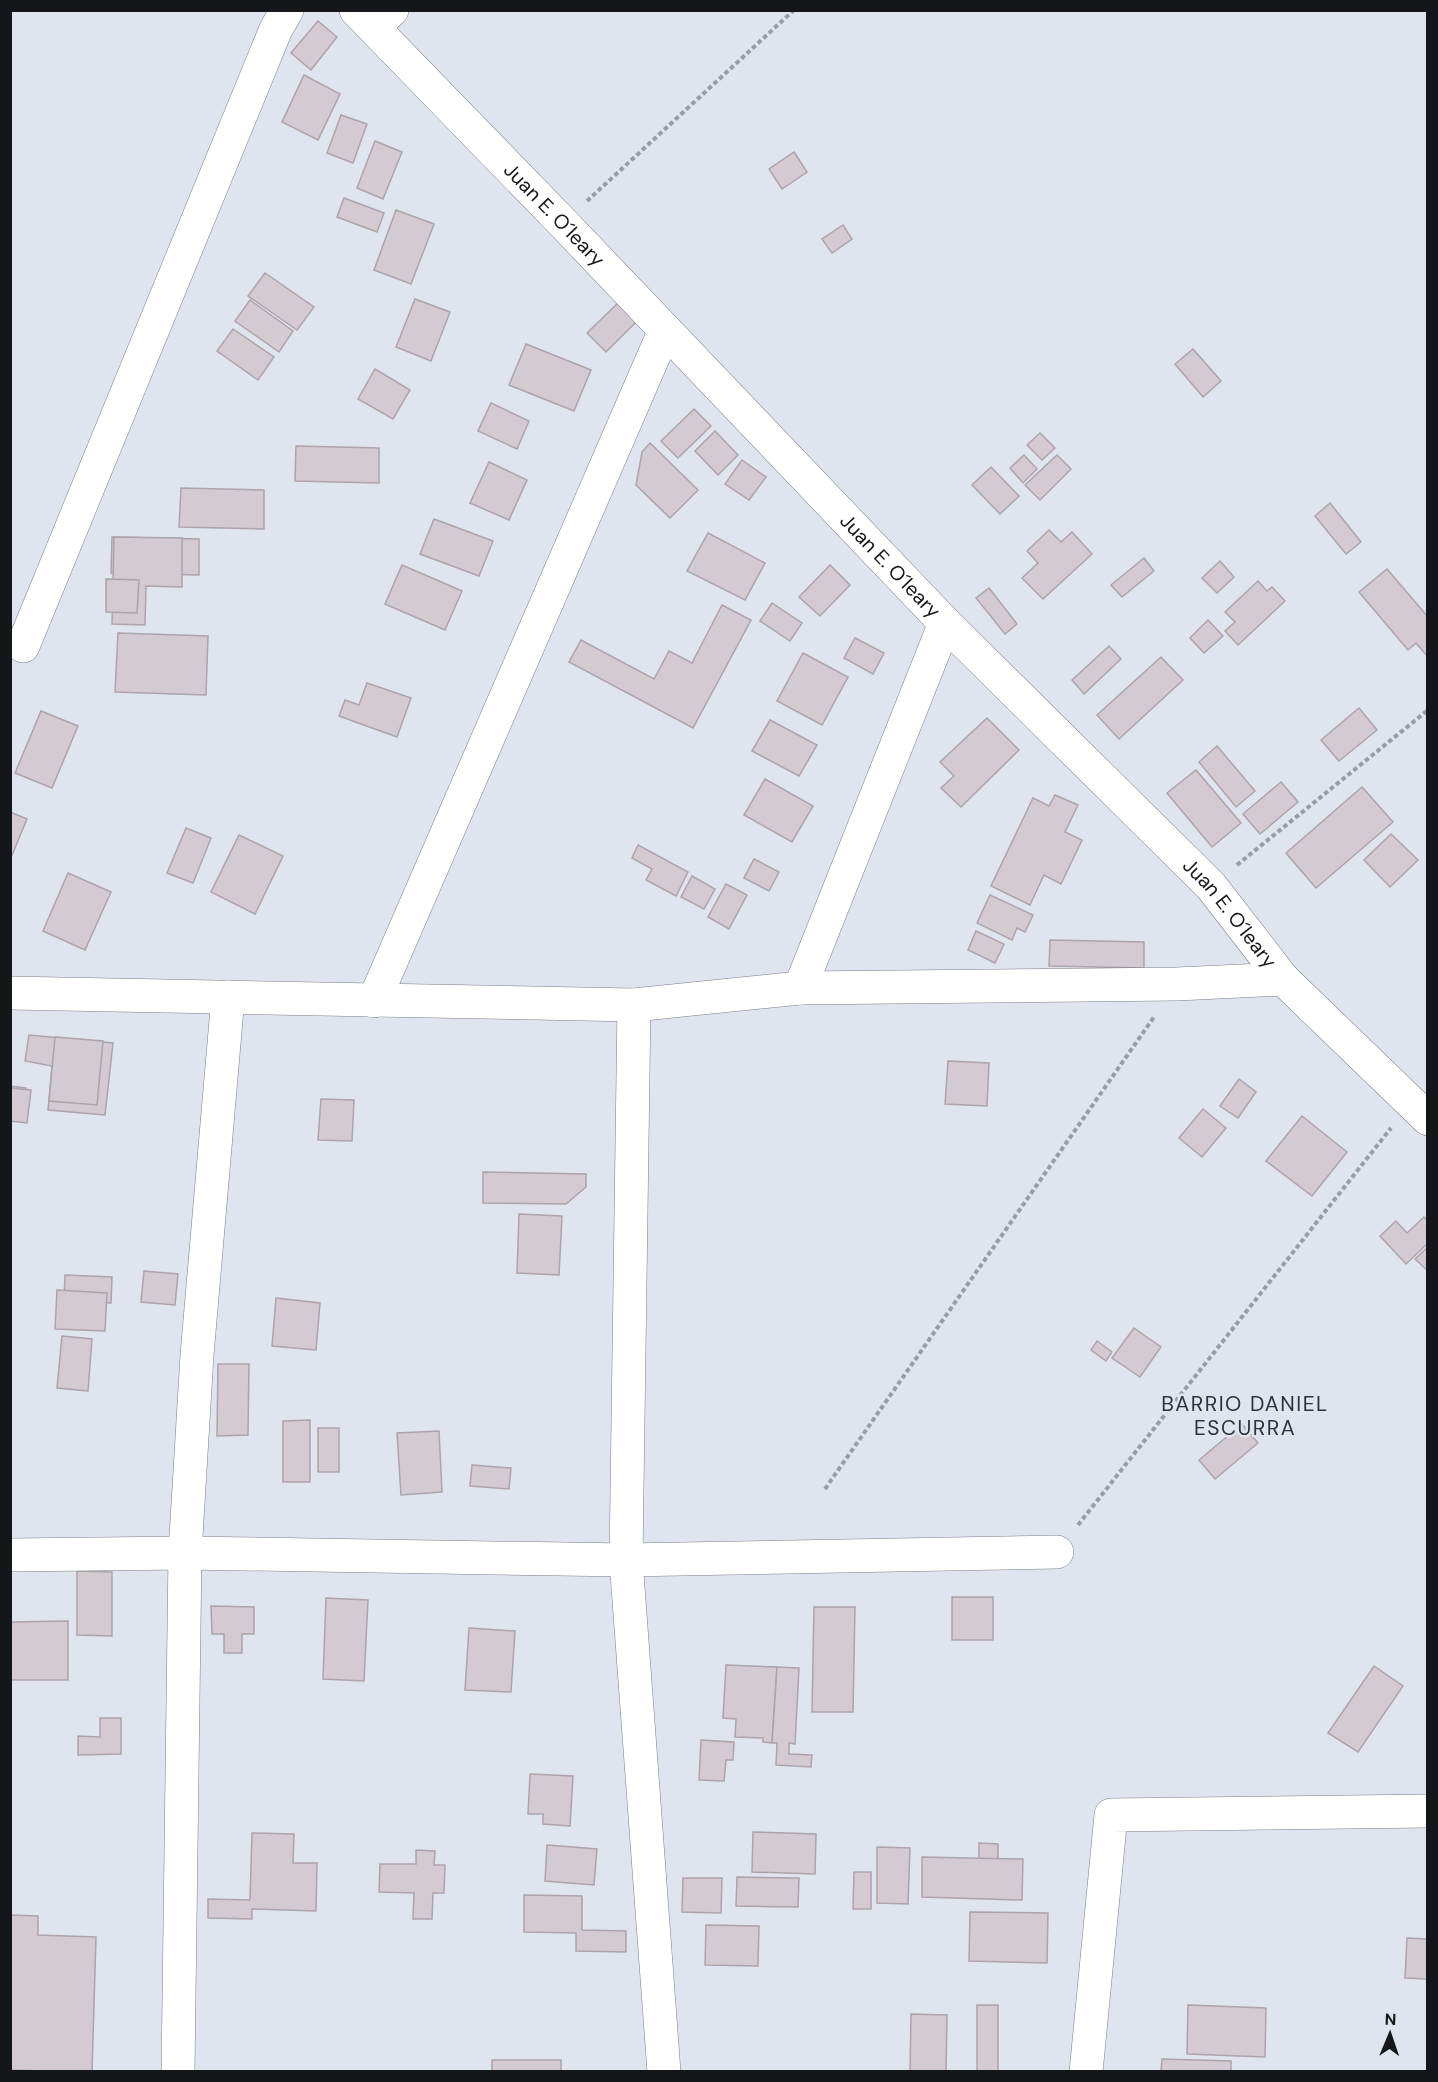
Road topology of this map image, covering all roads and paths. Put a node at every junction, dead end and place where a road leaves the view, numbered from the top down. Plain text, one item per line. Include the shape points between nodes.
1 (286, 10) edge
2 (794, 10) edge
3 (373, 16) edge
4 (563, 223) junction
5 (665, 330) junction
6 (945, 623) junction
7 (23, 646) dead end
8 (1428, 710) edge
9 (1211, 886) junction
10 (1283, 979) junction
11 (1177, 984) junction
12 (800, 988) junction
13 (10, 993) edge
14 (228, 997) junction
15 (374, 1001) junction
16 (634, 1005) junction
17 (1419, 1110) edge
18 (825, 1489) dead end
19 (1057, 1552) joint
20 (185, 1553) junction
21 (10, 1555) edge
22 (626, 1560) junction
23 (1428, 1811) edge
24 (178, 2072) edge
25 (664, 2072) edge
26 (1086, 2072) edge

1 - 7 street
2 - 4 path
3 - 4 street, Juan E. O´leary
4 - 5 street, Juan E. O´leary
5 - 6 street, Juan E. O´leary
5 - 15 street
6 - 9 street, Juan E. O´leary
6 - 12 street
8 - 9 path
9 - 10 street, Juan E. O´leary
10 - 11 street
10 - 17 street, Juan E. O´leary
11 - 12 street
11 - 18 path
12 - 16 street
13 - 14 street
14 - 15 street
14 - 20 street via 197,1355
15 - 16 street
16 - 22 street
17 - 19 path
19 - 22 street
20 - 21 street
20 - 22 street
20 - 24 street
22 - 25 street
23 - 26 street via 1112,1815

